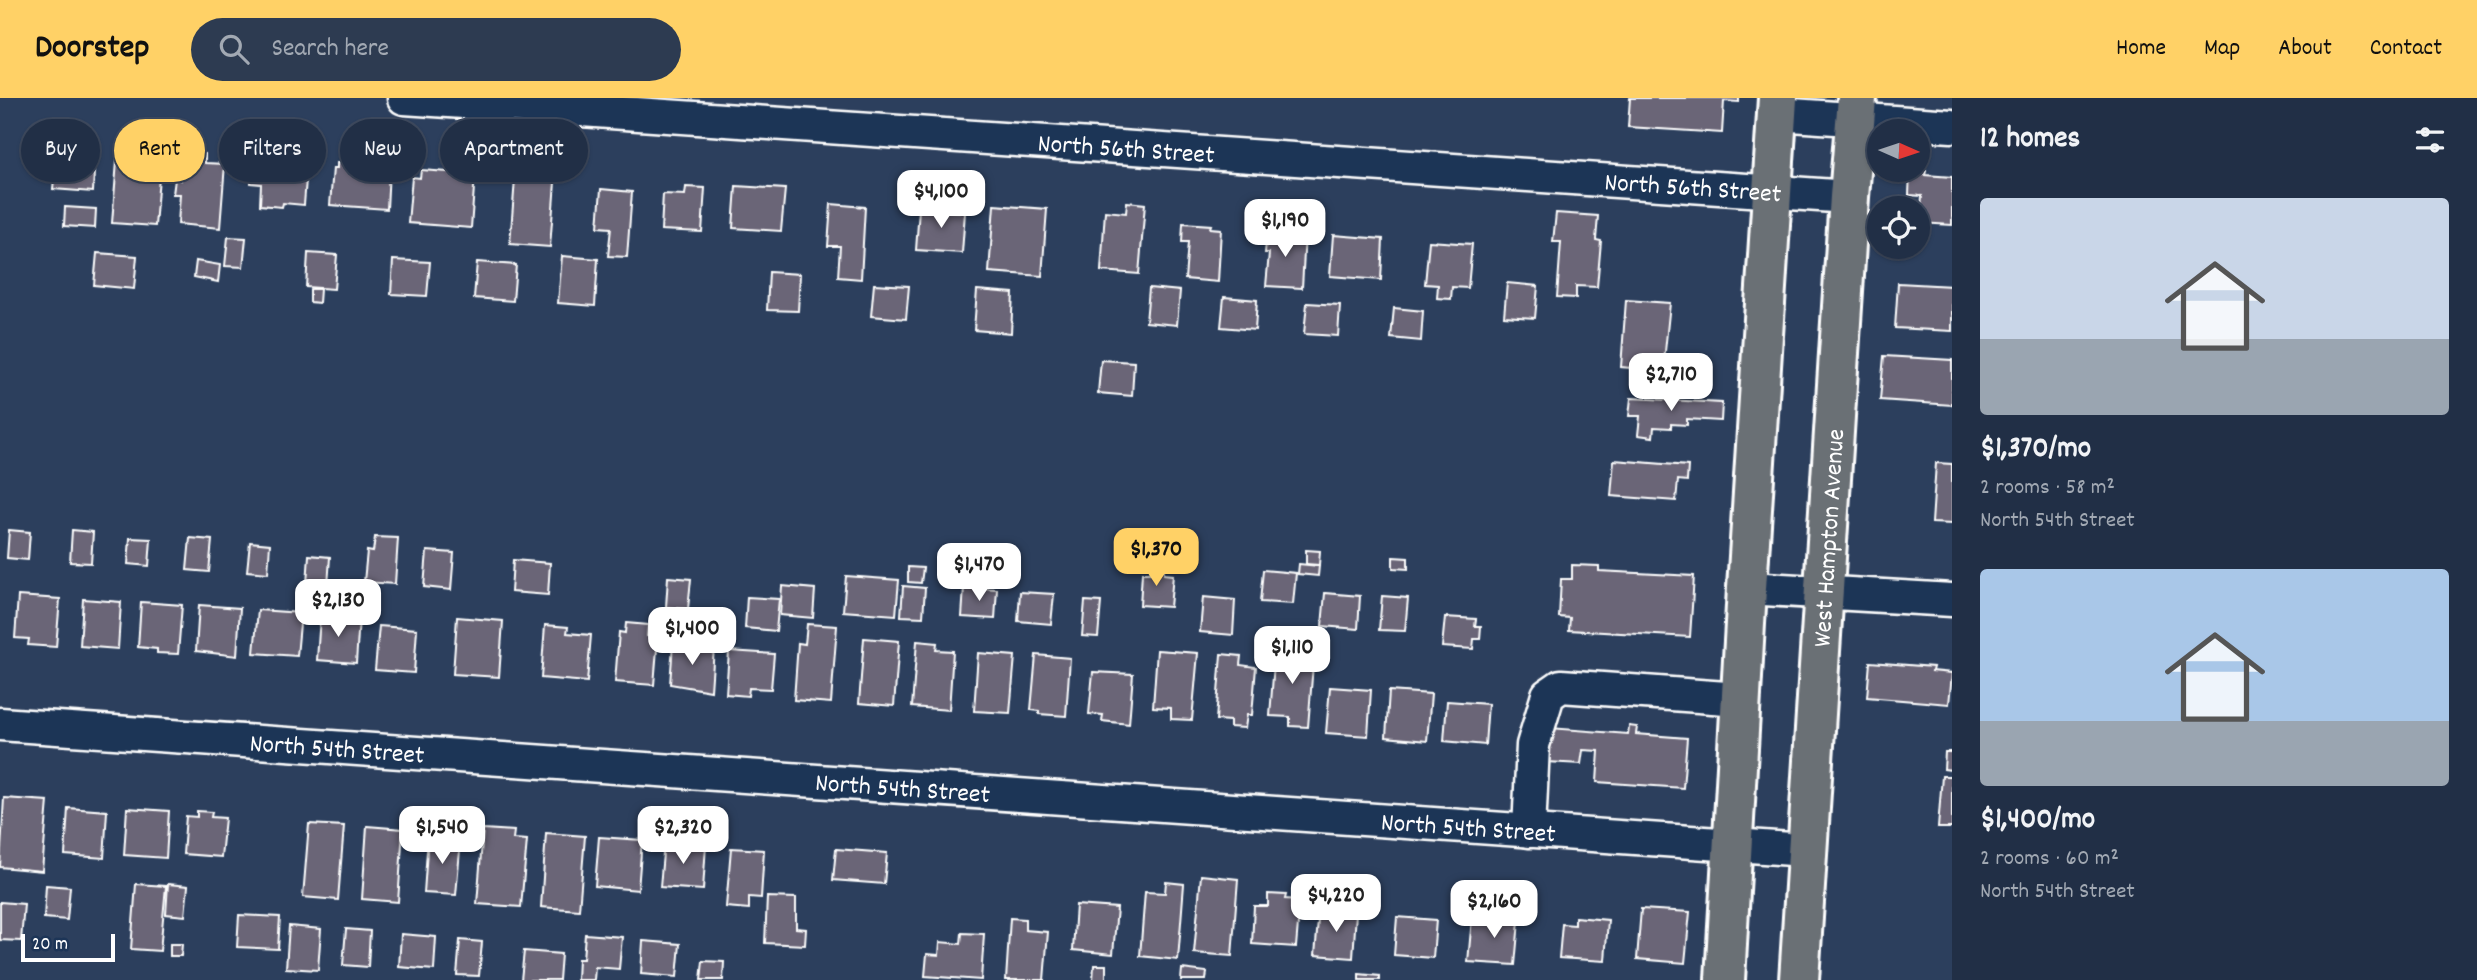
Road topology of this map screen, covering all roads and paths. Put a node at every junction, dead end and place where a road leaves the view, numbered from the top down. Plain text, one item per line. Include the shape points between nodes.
1 (404, 98) edge
2 (1778, 106) edge
3 (1857, 109) edge
4 (1952, 126) edge
5 (1772, 193) junction
6 (1849, 197) junction
7 (1747, 588) junction
8 (1824, 592) junction
9 (1952, 600) edge
10 (1740, 699) junction
11 (0, 724) edge
12 (1529, 831) junction
13 (1732, 845) junction
14 (1806, 850) junction
15 (1725, 980) edge
16 (1800, 980) edge

1 - 5 street, North 56th Street
2 - 3 street
2 - 5 main road
3 - 4 street
3 - 6 main road, West Hampton Avenue
5 - 6 street, North 56th Street
5 - 7 main road
6 - 8 main road, West Hampton Avenue
7 - 8 street
7 - 10 main road
8 - 9 street
8 - 14 main road, West Hampton Avenue
10 - 12 street via 1561,686 1548,695 1533,745
10 - 13 main road
11 - 12 street, North 54th Street
12 - 13 street, North 54th Street
13 - 14 street, North 54th Street
13 - 15 main road
14 - 16 main road, West Hampton Avenue

